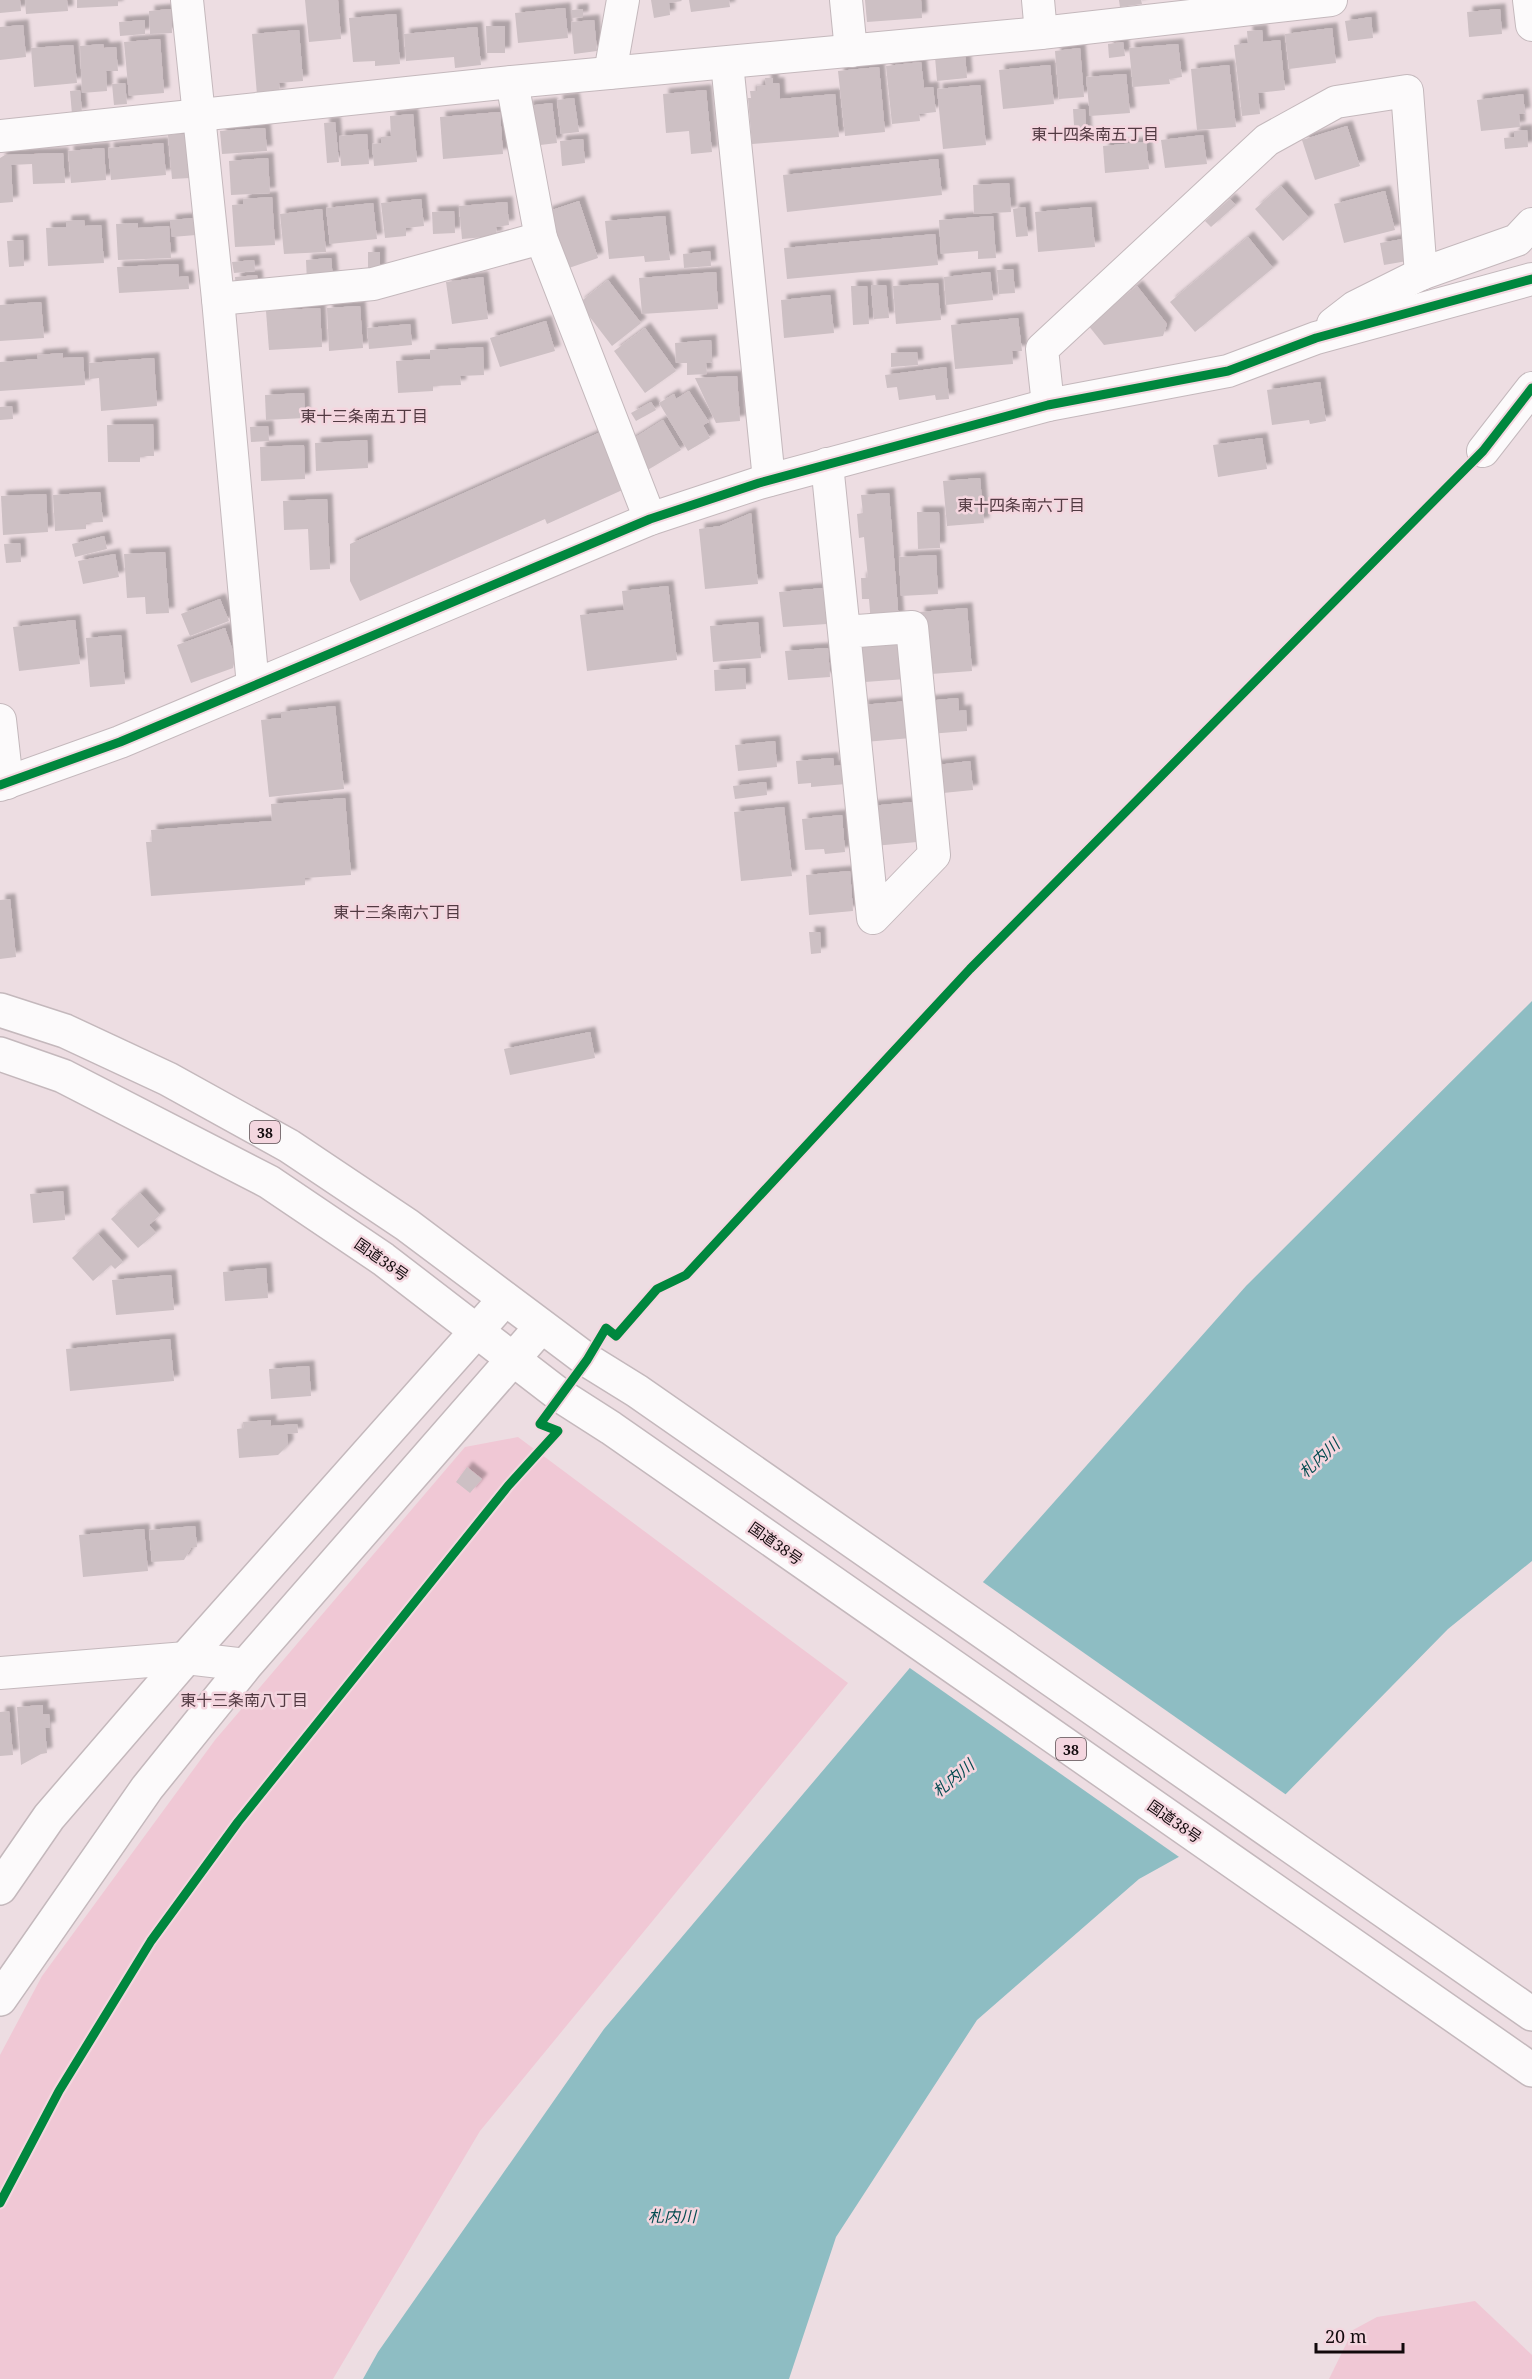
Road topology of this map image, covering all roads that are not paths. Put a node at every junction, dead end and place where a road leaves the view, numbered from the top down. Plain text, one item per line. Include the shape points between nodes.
1 (187, 0) edge
2 (623, 0) edge
3 (846, 0) edge
4 (1038, 0) edge
5 (1331, 0) edge
6 (1529, 0) edge
7 (1249, 5) edge
8 (1532, 25) edge
9 (1041, 33) junction
10 (851, 51) junction
11 (727, 63) junction
12 (610, 73) junction
13 (512, 82) junction
14 (200, 117) junction
15 (0, 136) edge
16 (1532, 224) edge
17 (542, 238) junction
18 (1421, 274) junction
19 (1532, 279) edge
20 (218, 299) junction
21 (1316, 338) junction
22 (1532, 388) edge
23 (1048, 405) junction
24 (1483, 451) dead end
25 (827, 464) junction
26 (769, 480) junction
27 (650, 519) junction
28 (844, 632) junction
29 (253, 686) junction
30 (0, 720) edge
31 (3, 784) edge
32 (0, 1010) edge
33 (0, 1054) edge
34 (505, 1299) junction
35 (542, 1327) junction
36 (477, 1330) junction
37 (513, 1360) junction
38 (186, 1658) junction
39 (246, 1665) junction
40 (0, 1673) edge
41 (0, 1888) edge
42 (0, 1999) edge
43 (1532, 2014) edge
44 (1532, 2070) edge

1 - 14 street
2 - 12 street
3 - 10 street
4 - 9 street
5 - 7 street
6 - 8 street
7 - 9 street
9 - 10 street
10 - 11 street
11 - 12 street
11 - 26 street
12 - 13 street
13 - 14 street
13 - 17 street
14 - 15 street
14 - 20 street
16 - 18 street via 1517,240
17 - 20 street via 373,284
17 - 27 street
18 - 21 street via 1355,307
18 - 23 street via 1407,91 1336,102 1267,140 1042,349
19 - 21 street
20 - 29 street
21 - 23 street via 1228,371
22 - 24 street
23 - 25 street
25 - 26 street
25 - 28 street
26 - 27 street
27 - 29 street
28 - 28 street via 912,627 934,855 873,918
29 - 31 street via 120,742
30 - 31 street
32 - 34 main road, 38 via 65,1031 168,1079 290,1146 407,1225
33 - 36 main road, 国道38号 / 38 via 63,1076 269,1182 383,1259
34 - 35 main road, 38
34 - 36 main road
35 - 37 main road
35 - 43 main road, 38
36 - 37 main road, 国道38号 / 38
36 - 38 main road
37 - 39 main road
37 - 44 main road, 国道38号 / 38
38 - 39 street
38 - 40 street
38 - 41 main road via 50,1817
39 - 42 main road via 147,1788

